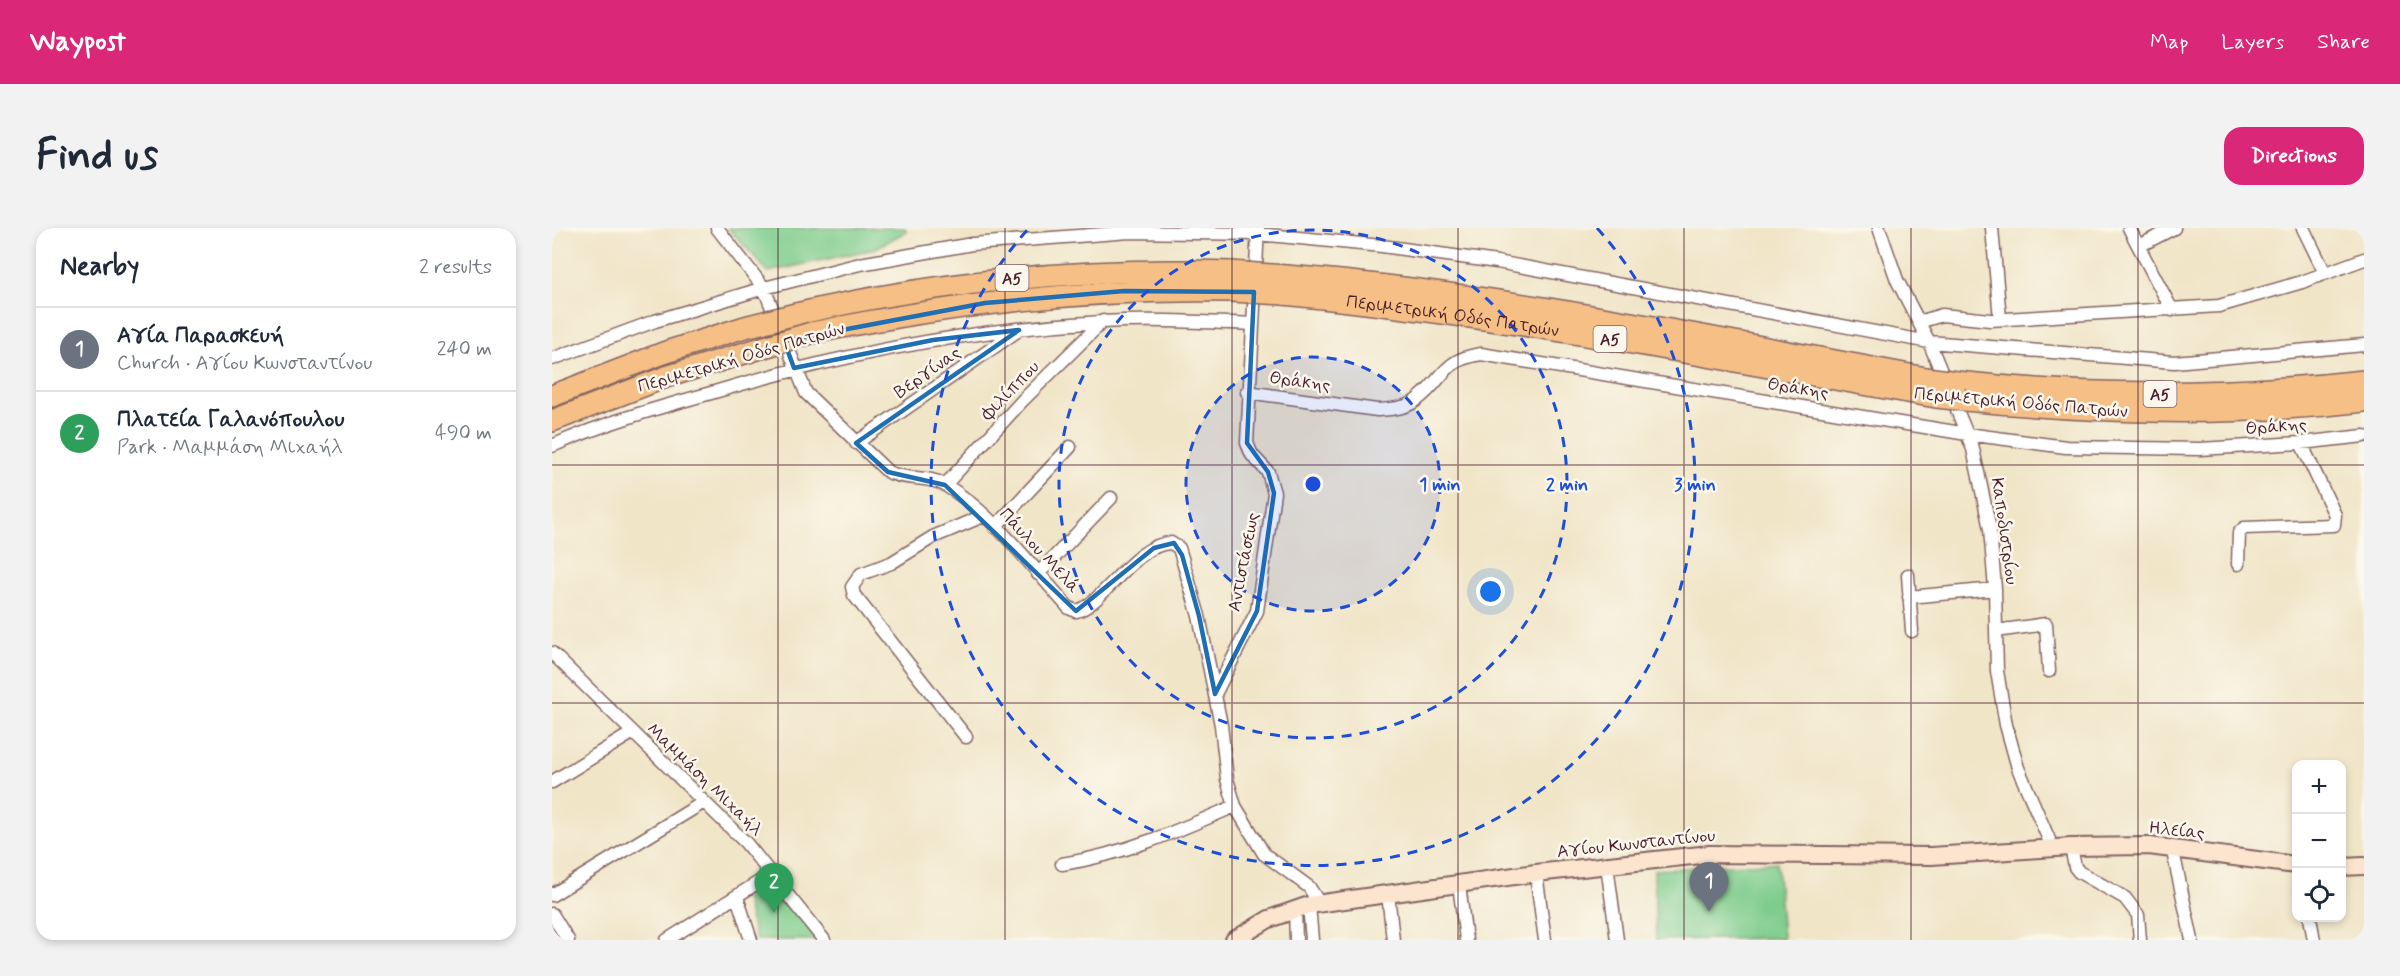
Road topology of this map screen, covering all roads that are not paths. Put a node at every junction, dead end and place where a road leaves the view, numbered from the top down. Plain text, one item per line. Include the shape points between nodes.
1 (717, 228) edge
2 (1879, 228) edge
3 (1992, 228) edge
4 (2129, 228) edge
5 (2174, 228) edge
6 (2303, 228) edge
7 (1257, 231) edge
8 (2139, 246) junction
9 (2364, 259) edge
10 (2325, 273) junction
11 (1231, 281) junction
12 (1284, 285) junction
13 (764, 288) junction
14 (2172, 310) junction
15 (2000, 319) junction
16 (1103, 321) junction
17 (1919, 322) junction
18 (1252, 324) junction
19 (1019, 330) junction
20 (1929, 342) junction
21 (2364, 345) edge
22 (552, 359) edge
23 (794, 368) junction
24 (2364, 381) edge
25 (1961, 391) junction
26 (1247, 392) junction
27 (552, 396) edge
28 (2364, 401) edge
29 (552, 421) edge
30 (1967, 434) junction
31 (2364, 436) edge
32 (856, 443) junction
33 (2301, 443) junction
34 (552, 446) edge
35 (1070, 447) dead end
36 (945, 485) junction
37 (1111, 498) dead end
38 (983, 516) junction
39 (995, 527) junction
40 (2238, 564) dead end
41 (1038, 574) junction
42 (1908, 575) dead end
43 (1995, 589) junction
44 (1909, 597) junction
45 (1912, 630) dead end
46 (1996, 630) junction
47 (552, 653) edge
48 (2049, 671) dead end
49 (1215, 694) junction
50 (632, 734) junction
51 (966, 737) dead end
52 (552, 782) edge
53 (704, 802) junction
54 (1235, 806) junction
55 (2071, 847) junction
56 (2172, 848) junction
57 (2054, 849) junction
58 (1062, 864) dead end
59 (2292, 864) edge
60 (1607, 865) junction
61 (2364, 866) edge
62 (2346, 867) edge
63 (774, 873) junction
64 (1536, 873) junction
65 (1459, 884) junction
66 (1388, 894) junction
67 (552, 895) edge
68 (737, 897) junction
69 (1308, 905) junction
70 (552, 914) edge
71 (2311, 922) edge
72 (568, 940) edge
73 (668, 940) edge
74 (751, 940) edge
75 (824, 940) edge
76 (1234, 940) edge
77 (1296, 940) edge
78 (1312, 940) edge
79 (1393, 940) edge
80 (1466, 940) edge
81 (1545, 940) edge
82 (1617, 940) edge
83 (2140, 940) edge
84 (2192, 940) edge
85 (2314, 940) edge

1 - 13 street, Πάυλου Μελά
2 - 17 street, Καποδιστρίου via 1897,280
3 - 15 street
4 - 8 street
5 - 8 street
6 - 10 street
7 - 13 street via 1130,232 972,244 860,264
7 - 18 street, Αντιστάσεως
7 - 20 street via 1497,262
8 - 14 street
9 - 10 street
10 - 14 street via 2219,306
11 - 12 highway, Περιμετρική Οδός Πατρών / Α5, bridge
11 - 27 highway, Περιμετρική Οδός Πατρών / Α5, bridge via 1125,271 1005,279 893,293 745,327 666,352
11 - 29 highway, Περιμετρική Οδός Πατρών / Α5, bridge via 985,303 811,333 666,377
12 - 25 highway, Περιμετρική Οδός Πατρών / Α5, bridge via 1936,397
12 - 25 highway, Περιμετρική Οδός Πατρών / Α5, bridge via 1350,281 1482,299 1926,378
13 - 22 street via 655,321
13 - 23 street, Πάυλου Μελά
14 - 15 street
15 - 17 street via 1942,315
16 - 18 street
16 - 19 street
16 - 36 street, Φιλίππου
17 - 20 street, Καποδιστρίου
18 - 26 street, Αντιστάσεως
19 - 23 street via 933,340
19 - 32 street, Βεργίνας
20 - 21 street via 2174,362
20 - 30 street, Καποδιστρίου
23 - 32 street, Πάυλου Μελά via 806,393
23 - 34 street via 608,423
24 - 25 highway, Περιμετρική Οδός Πατρών / Α5 via 2196,394
25 - 28 highway, Περιμετρική Οδός Πατρών / Α5 via 2094,410 2196,413 2258,412
26 - 30 street, Θράκης via 1377,410 1398,409 1417,400 1450,364 1481,354
26 - 49 street, Αντιστάσεως via 1246,443 1268,472 1274,493 1257,611
30 - 33 street, Θράκης via 2066,447 2200,449
30 - 43 street, Καποδιστρίου via 1987,511
31 - 33 street, Θράκης
32 - 36 street, Πάυλου Μελά via 895,476
33 - 40 street via 2336,515 2334,525 2244,528 2240,533
35 - 39 street
36 - 38 street, Πάυλου Μελά
37 - 41 street
38 - 39 street, Πάυλου Μελά
38 - 51 street via 861,574 852,587
39 - 41 street, Πάυλου Μελά
41 - 49 street, Πάυλου Μελά via 1069,608 1080,610 1154,548 1166,543 1176,545 1199,616
42 - 44 street
43 - 44 street
43 - 46 street, Καποδιστρίου
44 - 45 street
46 - 48 street via 2046,624
46 - 57 street, Καποδιστρίου via 1998,683 2009,741
47 - 50 street, Μαμμάση Μιχαήλ
49 - 54 street via 1227,779
50 - 52 street
50 - 53 street, Μαμμάση Μιχαήλ
53 - 63 street, Μαμμάση Μιχαήλ
53 - 67 street
54 - 58 street via 1114,852
54 - 69 street via 1264,854 1309,887
55 - 56 main road, Ηλείας
55 - 57 main road, Ηλείας
55 - 83 street via 2079,872 2125,898 2138,915
56 - 59 main road, Ηλείας
56 - 84 street
57 - 60 main road, Αγίου Κωνσταντίνου via 1931,856 1720,854
60 - 64 main road, Αγίου Κωνσταντίνου
60 - 82 street
61 - 62 main road
63 - 68 street
63 - 75 street, Μαμμάση Μιχαήλ
64 - 65 main road, Αγίου Κωνσταντίνου
64 - 81 street
65 - 66 main road, Αγίου Κωνσταντίνου
65 - 80 street
66 - 69 main road, Αγίου Κωνσταντίνου
66 - 79 street
68 - 73 street
68 - 74 street
69 - 76 main road, Αγίου Κωνσταντίνου via 1269,919
69 - 77 street
69 - 78 street
70 - 72 street
71 - 85 street

